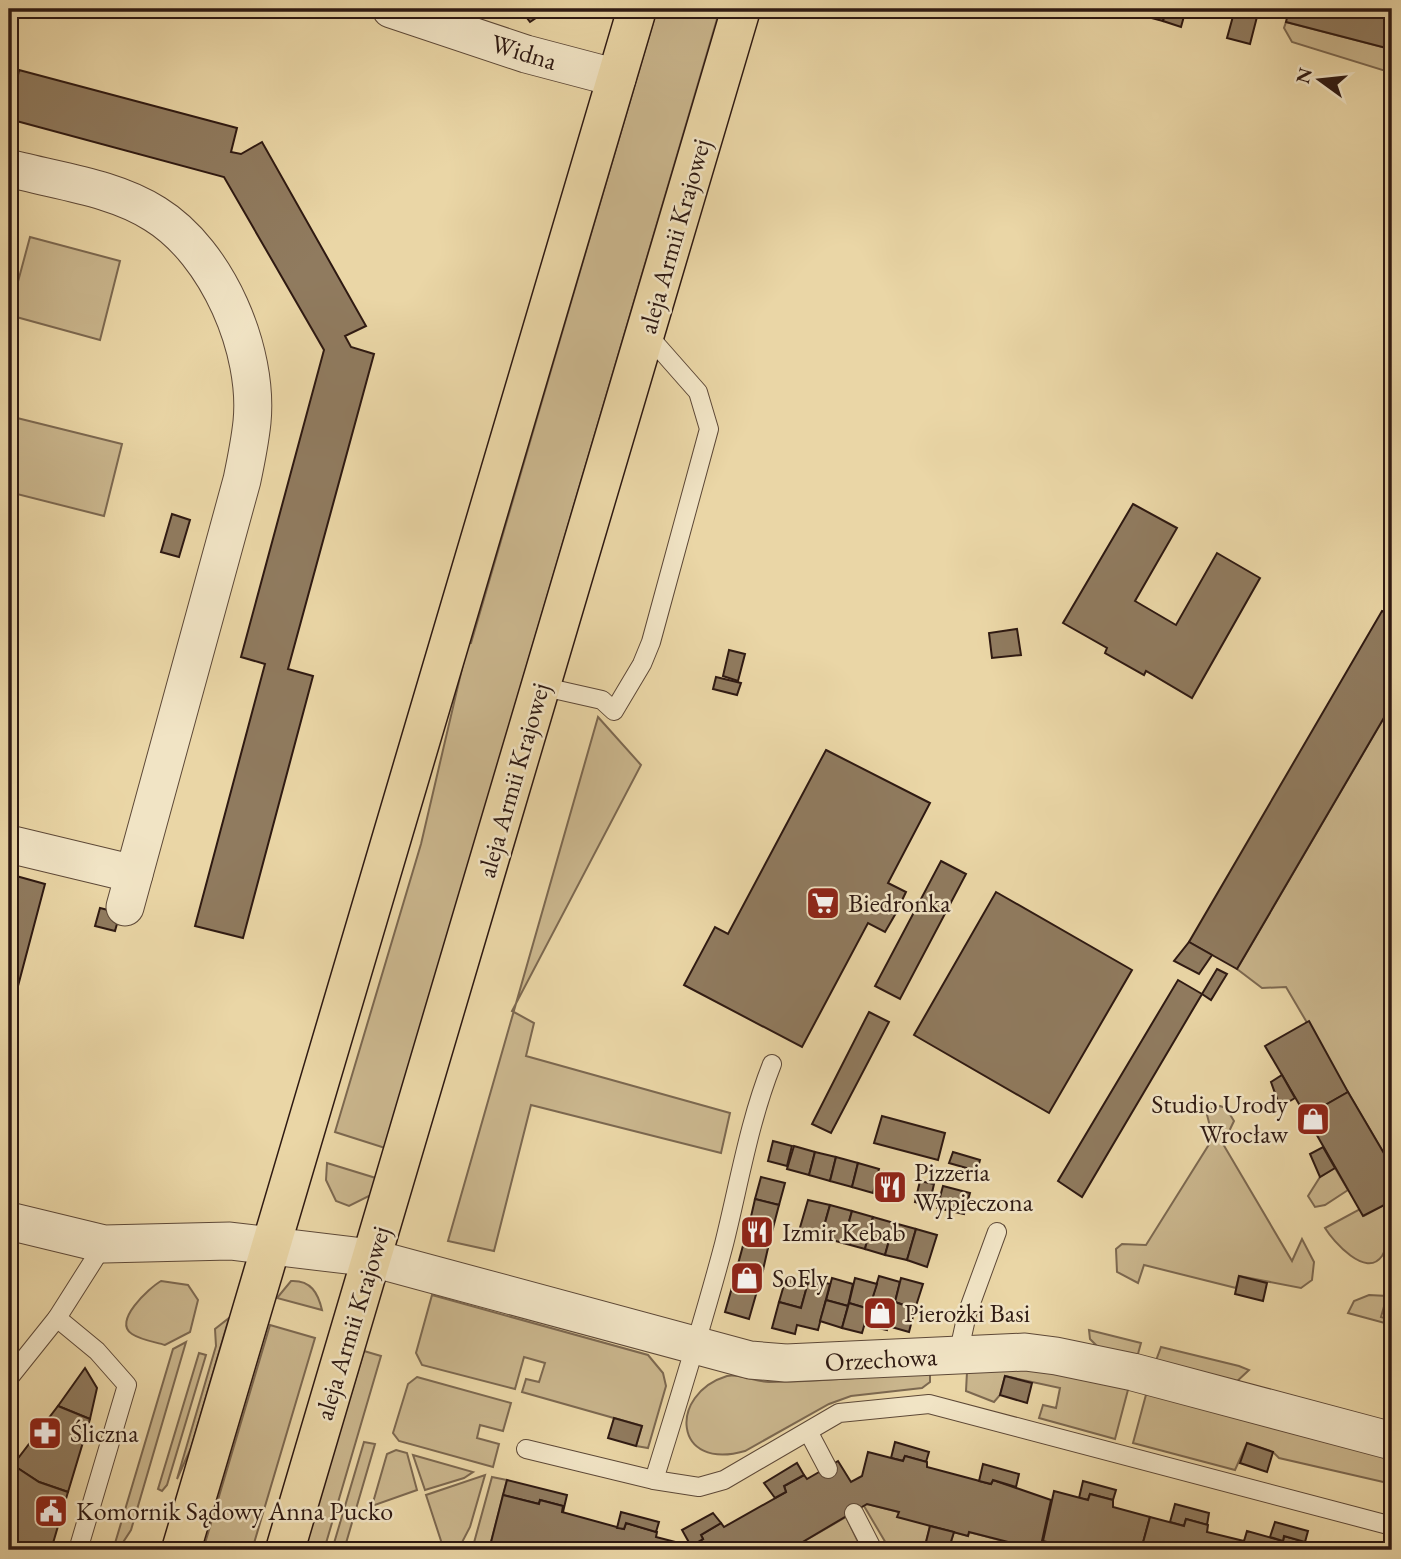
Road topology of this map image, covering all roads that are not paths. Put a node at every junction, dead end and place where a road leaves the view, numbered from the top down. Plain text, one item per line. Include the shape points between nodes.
1 (391, 9) edge
2 (637, 9) edge
3 (741, 9) edge
4 (617, 78) junction
5 (9, 168) edge
6 (645, 332) junction
7 (540, 687) junction
8 (9, 844) edge
9 (772, 1064) dead end
10 (9, 1221) edge
11 (997, 1231) dead end
12 (104, 1244) junction
13 (272, 1247) junction
14 (372, 1258) junction
15 (57, 1318) junction
16 (695, 1346) junction
17 (958, 1355) junction
18 (9, 1378) edge
19 (809, 1433) junction
20 (1392, 1441) edge
21 (526, 1449) dead end
22 (828, 1469) dead end
23 (654, 1480) junction
24 (854, 1513) dead end
25 (1392, 1527) edge
26 (78, 1550) edge
27 (181, 1550) edge
28 (285, 1550) edge
29 (873, 1550) edge

1 - 4 street, Widna via 526,54
2 - 4 main road
3 - 6 main road, aleja Armii Krajowej
4 - 13 main road
5 - 8 street via 125,200 157,215 206,265 248,353 253,420 242,480 130,890
6 - 7 main road, aleja Armii Krajowej
6 - 7 lane via 698,392 709,429 667,592 642,664 614,711 602,700
7 - 14 main road, aleja Armii Krajowej
9 - 16 lane via 755,1110
10 - 12 street, Orzechowa
11 - 17 lane via 967,1314
12 - 13 street, Orzechowa via 199,1240
12 - 15 lane
13 - 14 street, Orzechowa
13 - 27 main road
14 - 16 street, Orzechowa
14 - 28 main road, aleja Armii Krajowej
15 - 18 lane
15 - 26 lane via 97,1351 127,1385
16 - 17 street, Orzechowa via 750,1360 786,1363
16 - 23 lane
17 - 20 street, Orzechowa via 1025,1352 1056,1356
19 - 22 lane
19 - 23 lane via 724,1480 699,1487
19 - 25 lane via 839,1413 929,1404
21 - 23 lane
24 - 29 lane

